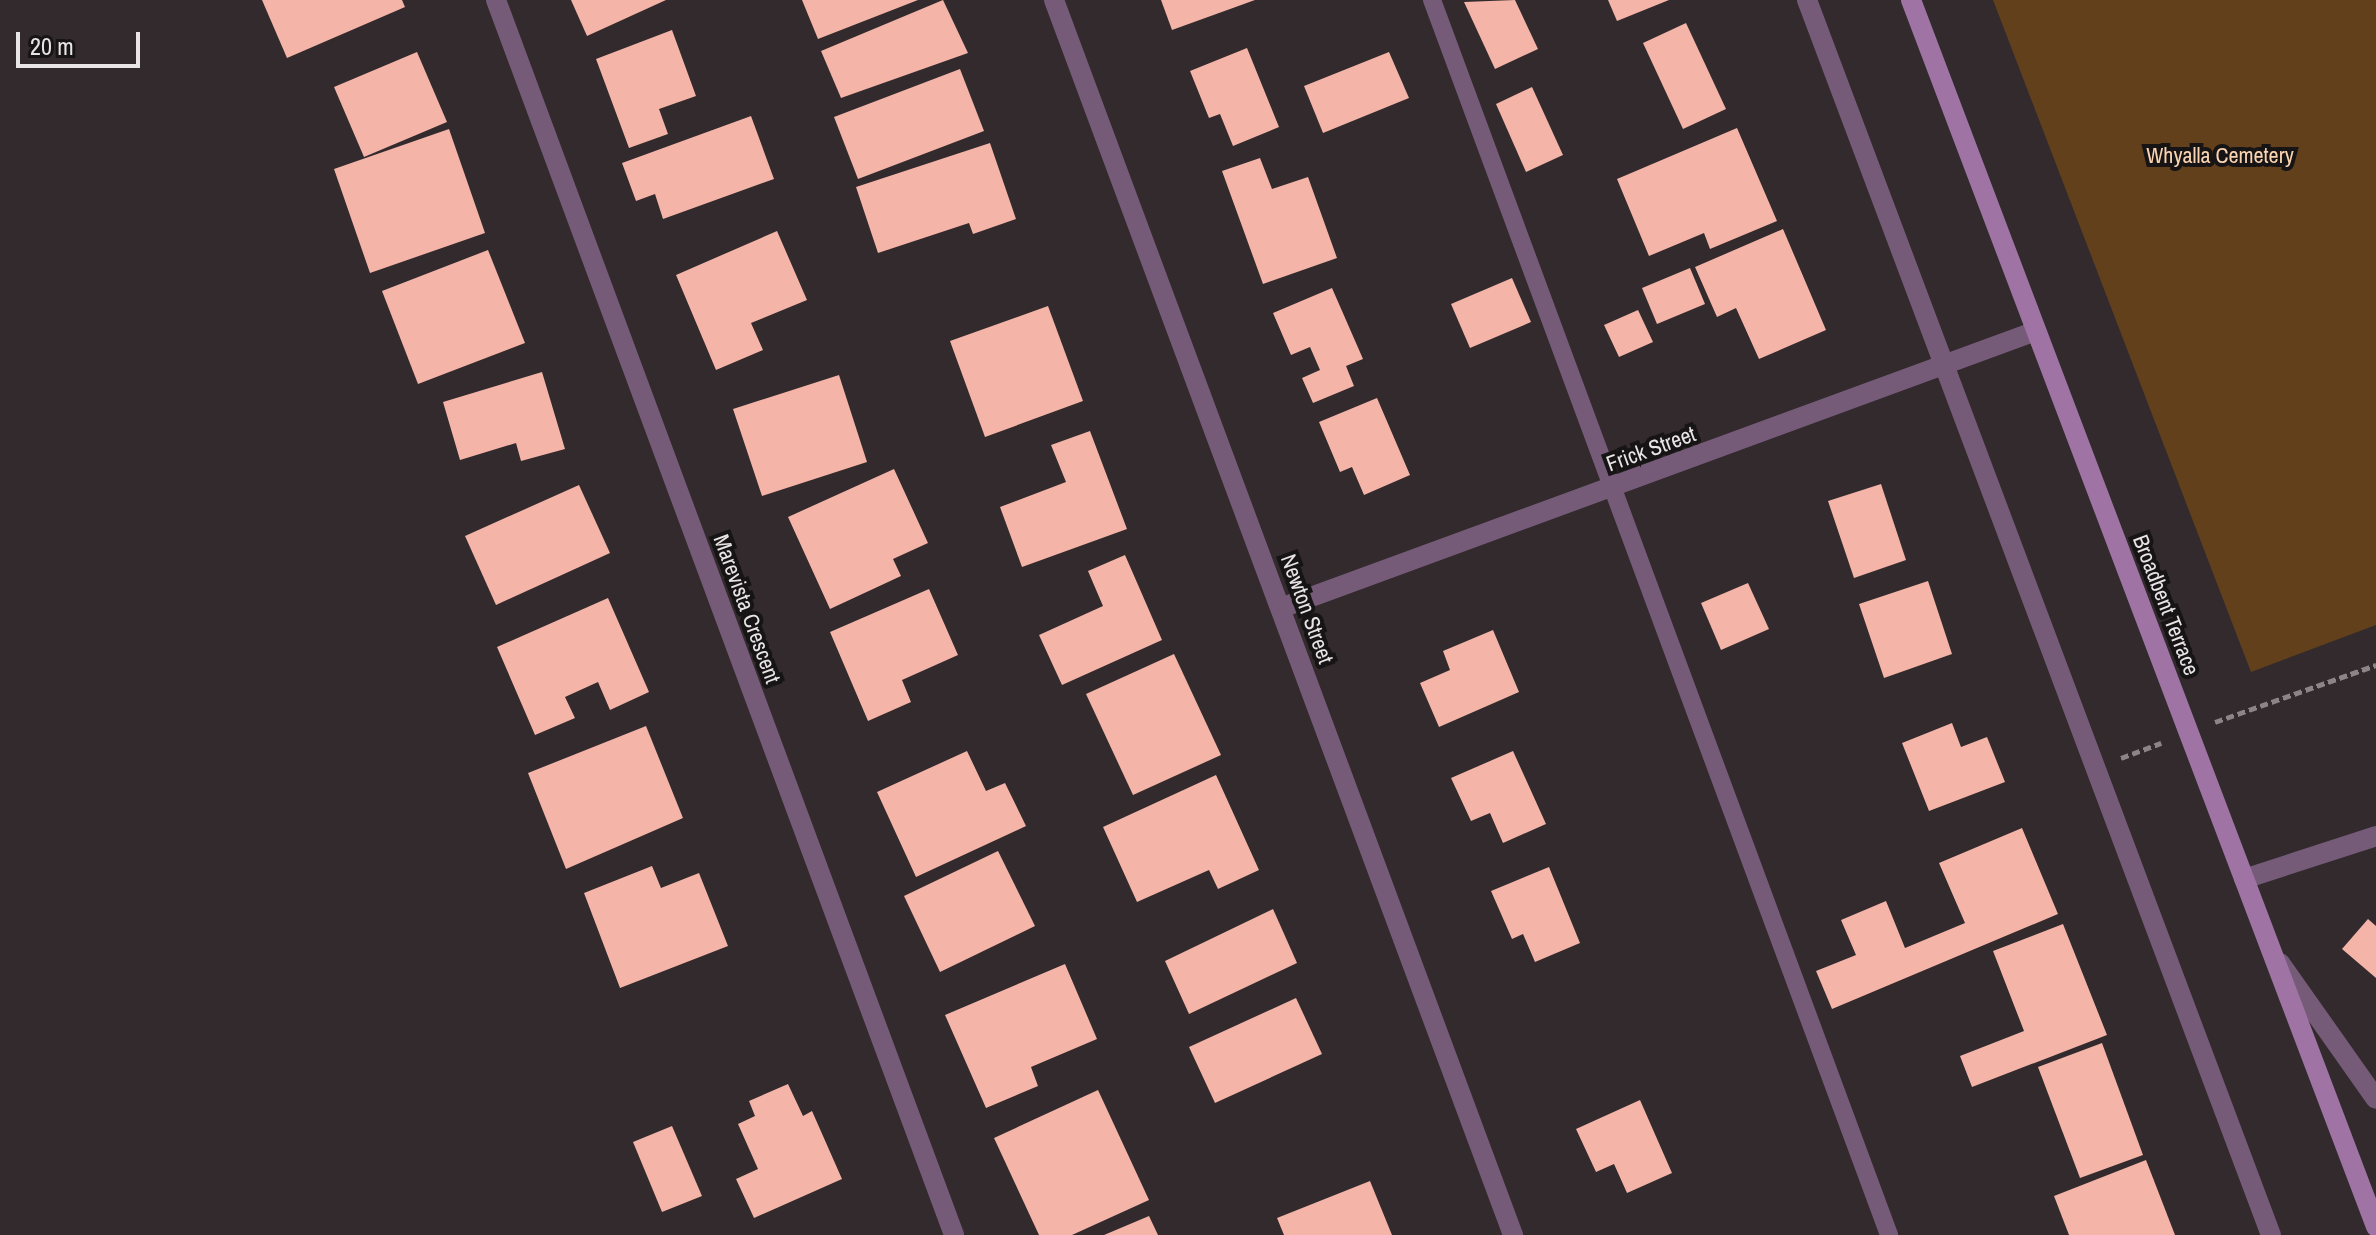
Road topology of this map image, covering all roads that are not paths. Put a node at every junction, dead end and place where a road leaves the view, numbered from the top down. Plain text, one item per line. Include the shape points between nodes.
1 (496, 0) edge
2 (1054, 0) edge
3 (1432, 0) edge
4 (1807, 0) edge
5 (1911, 0) edge
6 (2036, 331) junction
7 (1941, 370) junction
8 (1614, 488) junction
9 (1281, 608) junction
10 (2376, 836) edge
11 (2244, 879) junction
12 (2273, 954) junction
13 (2376, 1099) edge
14 (2376, 1227) edge
15 (954, 1235) edge
16 (1513, 1235) edge
17 (1889, 1235) edge
18 (2271, 1235) edge

1 - 15 street, Marevista Crescent
2 - 9 street, Newton Street
3 - 8 lane
4 - 7 street
5 - 6 main road, Broadbent Terrace
6 - 7 street, Frick Street
6 - 11 main road, Broadbent Terrace
7 - 8 street, Frick Street
7 - 18 street
8 - 9 street, Frick Street
8 - 17 lane
9 - 16 street, Newton Street
10 - 11 street
11 - 12 main road, Broadbent Terrace
12 - 13 street
12 - 14 main road, Broadbent Terrace

